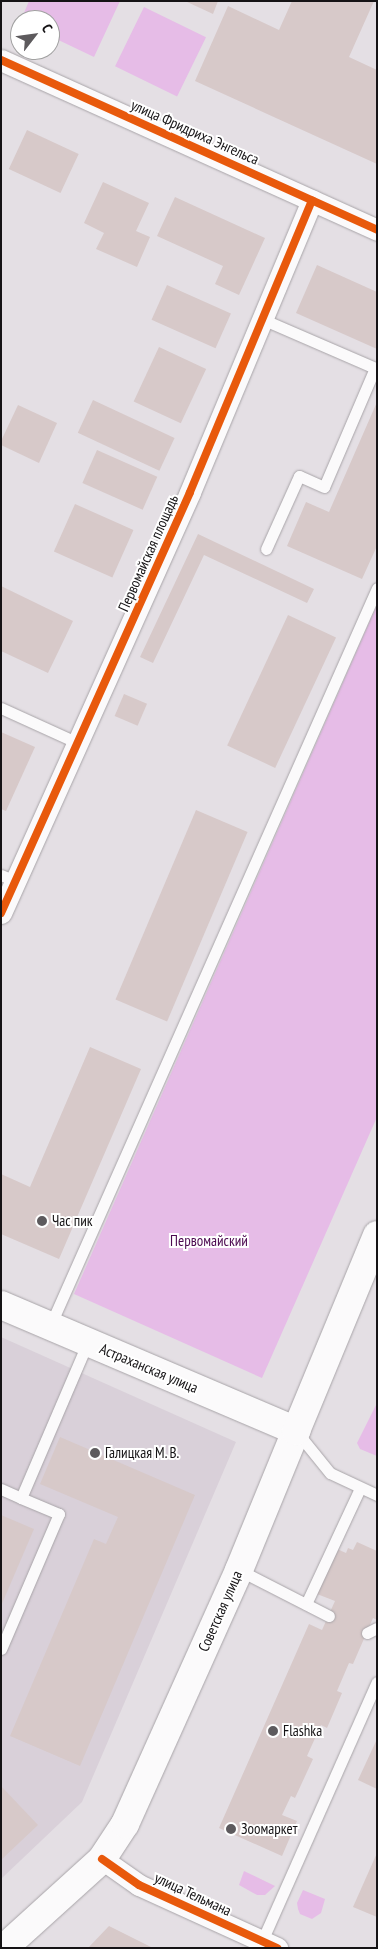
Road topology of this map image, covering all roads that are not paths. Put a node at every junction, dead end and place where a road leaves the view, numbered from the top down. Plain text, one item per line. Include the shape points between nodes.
1 (1, 60) edge
2 (312, 201) junction
3 (377, 230) edge
4 (262, 319) junction
5 (266, 550) dead end
6 (377, 588) edge
7 (1, 708) edge
8 (78, 743) junction
9 (8, 878) edge
10 (1, 913) edge
11 (377, 1235) edge
12 (1, 1305) edge
13 (50, 1326) junction
14 (88, 1342) junction
15 (296, 1431) junction
16 (360, 1488) junction
17 (1, 1489) edge
18 (377, 1495) edge
19 (22, 1498) junction
20 (239, 1570) junction
21 (306, 1604) junction
22 (329, 1616) dead end
23 (1, 1649) edge
24 (377, 1682) edge
25 (102, 1859) junction
26 (270, 1944) edge
27 (4, 1948) edge

1 - 2 street, улица Фридриха Энгельса
2 - 3 street, улица Фридриха Энгельса
2 - 4 street, Первомайская площадь
4 - 5 lane via 376,368 324,487 299,476
4 - 8 street, Первомайская площадь via 190,492
6 - 13 lane
7 - 8 lane
8 - 9 street, Первомайская площадь
9 - 10 street, Первомайская площадь
11 - 15 main road, Советская улица
12 - 13 main road, Астраханская улица
13 - 14 main road, Астраханская улица
14 - 15 main road, Астраханская улица
14 - 19 lane
15 - 16 lane via 330,1472
15 - 20 main road, Советская улица
16 - 18 lane
16 - 21 lane
17 - 19 lane
19 - 23 lane via 59,1514
20 - 21 lane
20 - 25 main road, Советская улица via 125,1824
21 - 22 lane
24 - 26 lane
25 - 26 street, улица Тельмана via 139,1885
25 - 27 main road, Советская улица

